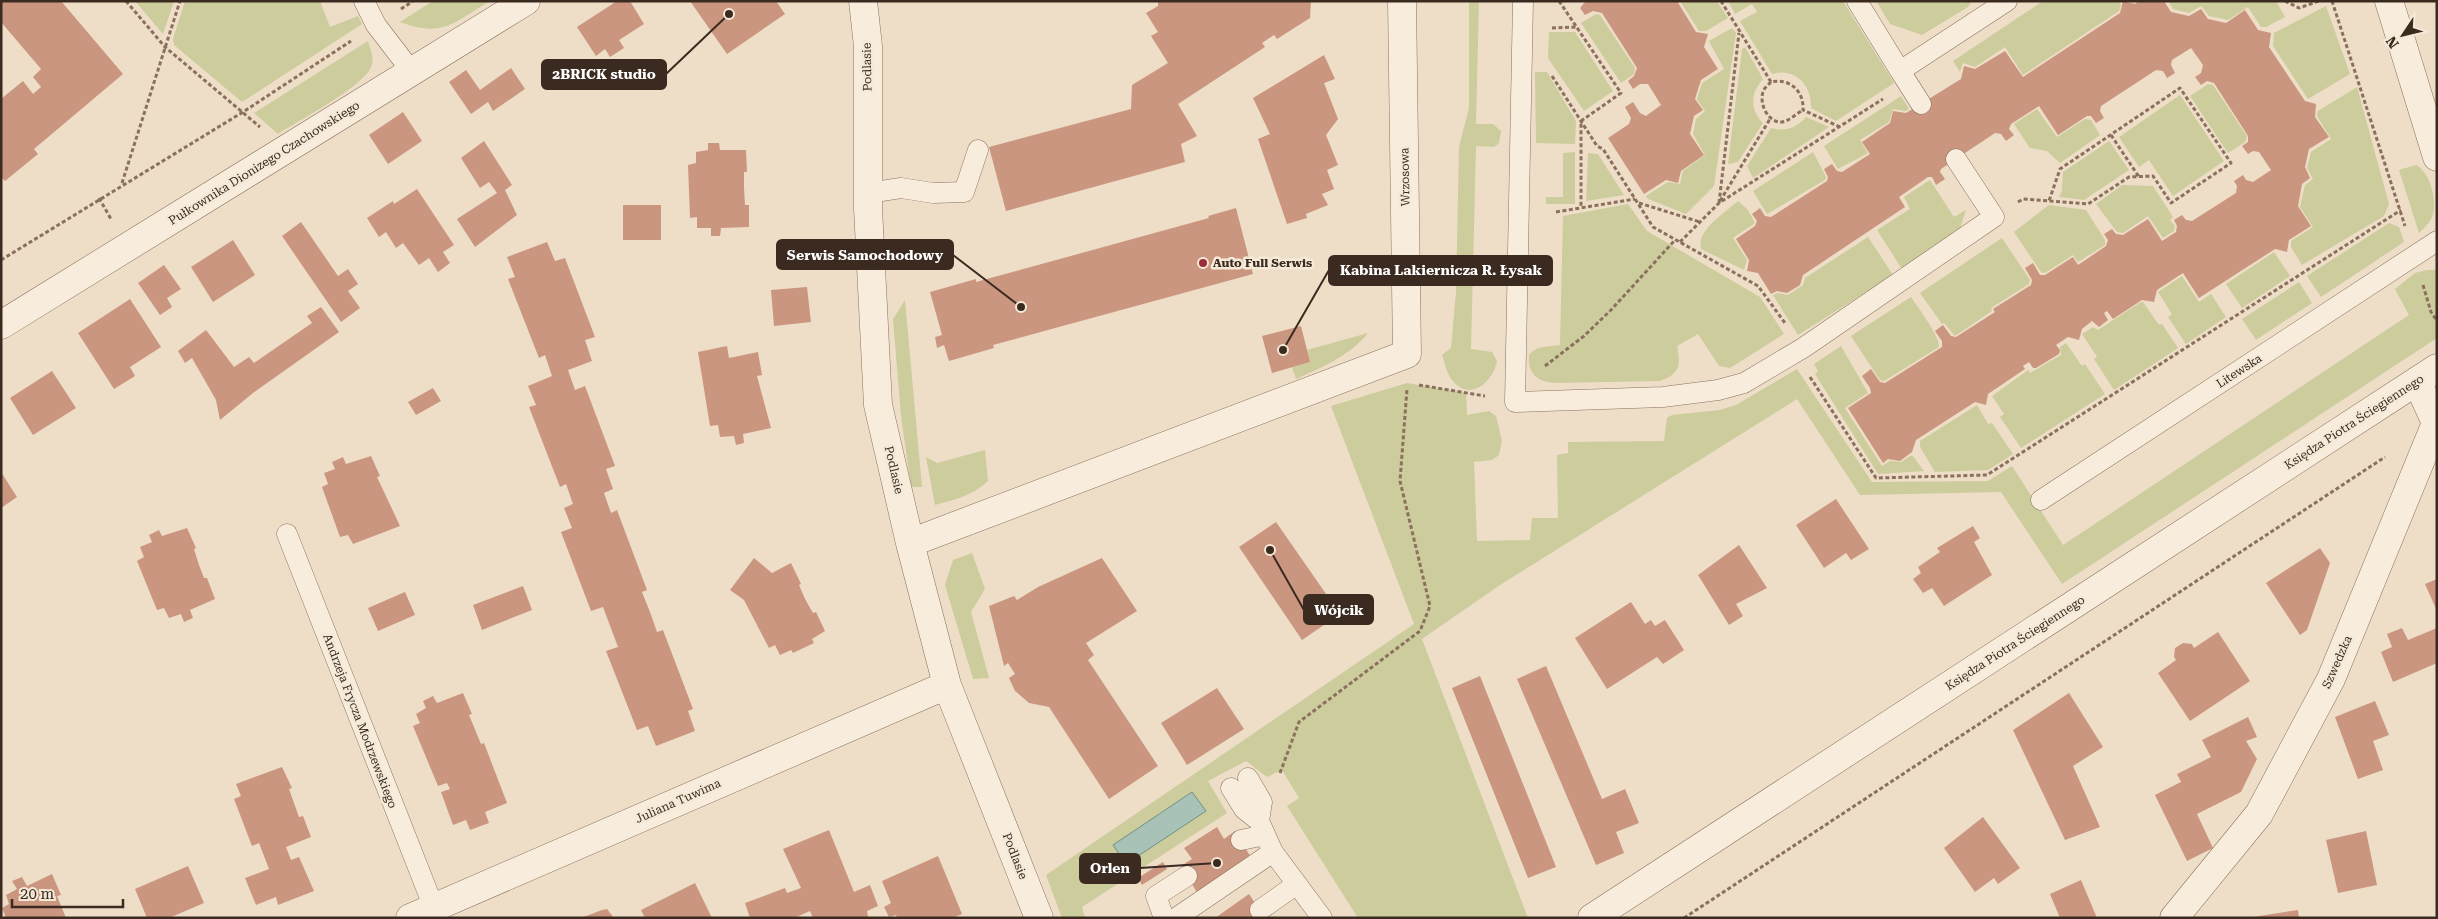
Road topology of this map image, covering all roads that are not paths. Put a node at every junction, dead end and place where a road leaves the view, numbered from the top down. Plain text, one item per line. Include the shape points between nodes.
1 (364, 1) edge
2 (526, 1) edge
3 (863, 1) edge
4 (1402, 1) edge
5 (1523, 1) edge
6 (1856, 1) edge
7 (2007, 1) edge
8 (2388, 1) edge
9 (1900, 71) junction
10 (412, 72) junction
11 (1921, 104) dead end
12 (978, 150) dead end
13 (2437, 157) edge
14 (1956, 159) dead end
15 (868, 193) junction
16 (2437, 241) edge
17 (1, 325) edge
18 (2427, 375) edge
19 (2040, 500) dead end
20 (287, 534) dead end
21 (910, 543) junction
22 (947, 685) junction
23 (1240, 783) dead end
24 (1266, 836) junction
25 (1240, 840) dead end
26 (1187, 876) dead end
27 (1297, 884) junction
28 (1260, 910) dead end
29 (422, 913) edge
30 (1039, 918) edge
31 (1164, 918) edge
32 (1176, 918) edge
33 (1322, 918) edge
34 (1592, 918) edge
35 (2174, 918) edge

1 - 10 lane via 376,25
2 - 10 street, Pułkownika Dionizego Czachowskiego
3 - 15 street, Podlasie via 868,46
4 - 21 street, Wrzosowa via 1407,354
5 - 14 lane via 1515,402 1663,397 1744,383 1799,351 1994,218
6 - 9 lane
7 - 9 lane
8 - 13 street
9 - 11 lane
10 - 17 street, Pułkownika Dionizego Czachowskiego
12 - 15 lane via 964,192 933,193 901,188
15 - 21 street, Podlasie via 878,404
16 - 19 lane, Litewska
18 - 34 street, Księdza Piotra Ściegiennego
18 - 35 street, Szwedzka via 2436,423 2331,679 2259,814
20 - 29 lane, Andrzeja Frycza Modrzewskiego
21 - 22 street, Podlasie
22 - 29 street, Juliana Tuwima
22 - 30 street, Podlasie
23 - 24 lane via 1244,809
24 - 25 lane
24 - 27 lane
24 - 32 lane
26 - 31 lane via 1156,896
27 - 28 lane
27 - 33 lane

